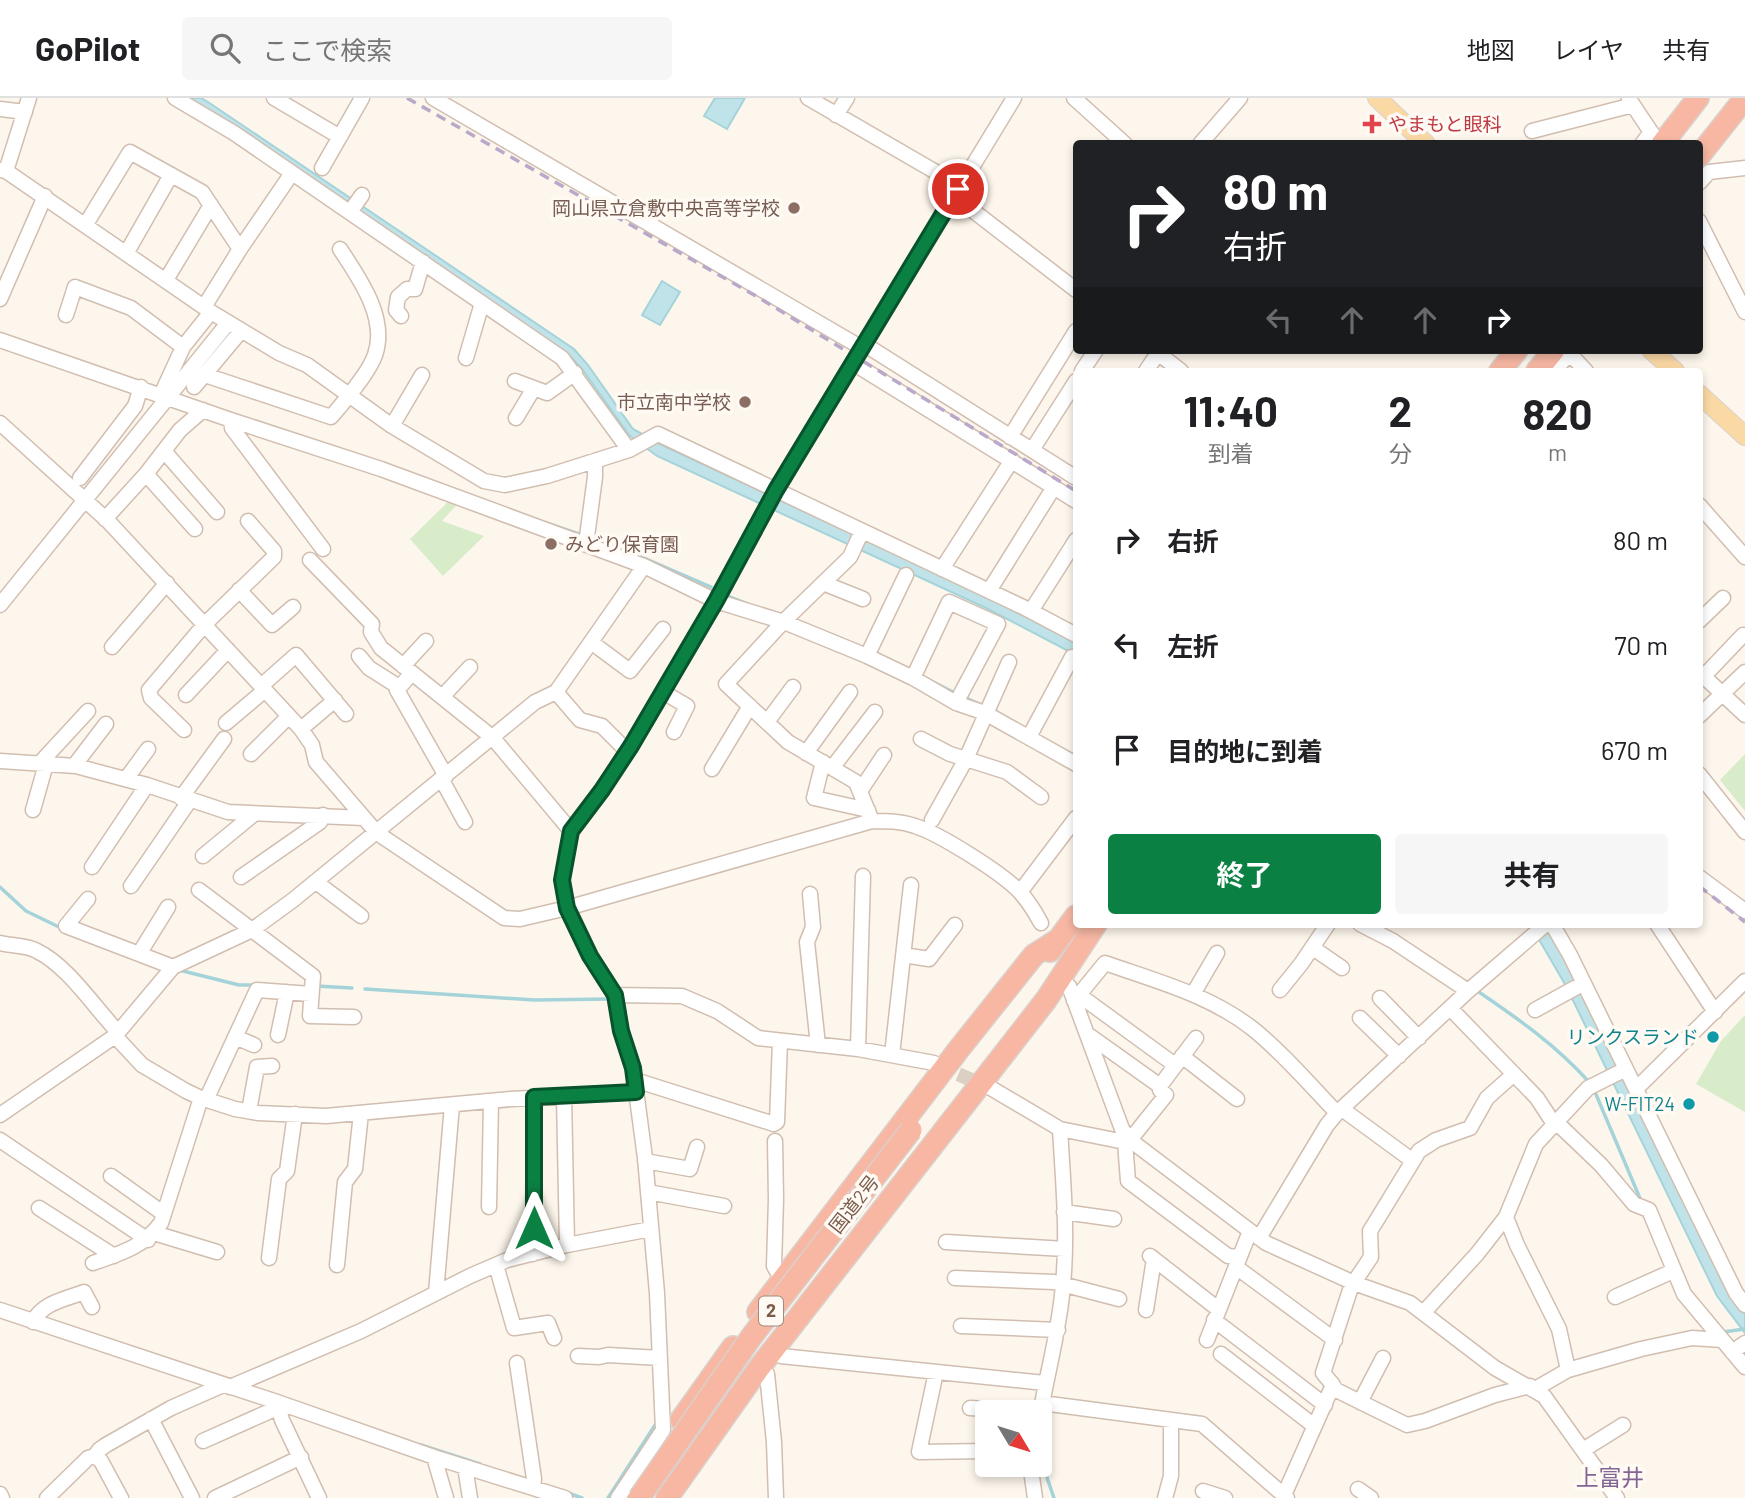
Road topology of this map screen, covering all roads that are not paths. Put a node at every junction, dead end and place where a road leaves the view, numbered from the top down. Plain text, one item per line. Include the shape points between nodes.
1 (177, 98) edge
2 (274, 98) edge
3 (362, 98) edge
4 (433, 98) edge
5 (808, 98) edge
6 (846, 98) edge
7 (1014, 98) edge
8 (1074, 98) edge
9 (1240, 98) edge
10 (1377, 98) edge
11 (1698, 98) edge
12 (1712, 98) edge
13 (1731, 98) edge
14 (1745, 98) edge
15 (1630, 101) edge
16 (27, 105) edge
17 (0, 109) edge
18 (836, 115) junction
19 (1532, 131) dead end
20 (340, 137) junction
21 (1121, 140) edge
22 (1203, 140) edge
23 (1422, 140) edge
24 (1666, 140) edge
25 (1703, 151) edge
26 (321, 168) dead end
27 (1745, 168) edge
28 (3, 170) edge
29 (292, 173) junction
30 (171, 175) junction
31 (1703, 179) edge
32 (957, 191) junction
33 (45, 196) junction
34 (211, 205) junction
35 (86, 224) junction
36 (1703, 229) edge
37 (240, 249) junction
38 (340, 249) dead end
39 (127, 252) junction
40 (423, 262) junction
41 (166, 280) junction
42 (1073, 288) edge
43 (0, 299) edge
44 (482, 303) junction
45 (208, 309) junction
46 (1745, 312) edge
47 (66, 315) dead end
48 (401, 316) dead end
49 (235, 327) junction
50 (1073, 336) edge
51 (0, 340) edge
52 (863, 346) junction
53 (183, 347) junction
54 (1160, 354) edge
55 (1514, 354) edge
56 (1532, 354) edge
57 (1551, 354) edge
58 (1570, 354) edge
59 (1570, 354) edge
60 (1656, 354) edge
61 (466, 358) dead end
62 (853, 363) junction
63 (1177, 368) edge
64 (1502, 368) edge
65 (1521, 368) edge
66 (1539, 368) edge
67 (1556, 368) edge
68 (1583, 368) edge
69 (1672, 368) edge
70 (575, 373) junction
71 (205, 375) junction
72 (422, 375) dead end
73 (515, 381) dead end
74 (1073, 385) edge
75 (141, 387) junction
76 (194, 387) dead end
77 (534, 388) junction
78 (168, 395) junction
79 (350, 395) junction
80 (1703, 398) edge
81 (203, 410) junction
82 (516, 418) dead end
83 (231, 420) junction
84 (0, 424) edge
85 (392, 426) junction
86 (1010, 436) junction
87 (1745, 436) edge
88 (633, 448) junction
89 (1032, 450) junction
90 (164, 451) junction
91 (1012, 460) junction
92 (595, 461) junction
93 (146, 474) junction
94 (1073, 476) edge
95 (80, 478) dead end
96 (1054, 487) junction
97 (772, 497) junction
98 (1073, 499) edge
99 (85, 500) junction
100 (1703, 510) edge
101 (217, 513) dead end
102 (106, 519) junction
103 (248, 522) dead end
104 (195, 529) dead end
105 (859, 538) junction
106 (587, 541) junction
107 (1073, 545) edge
108 (323, 549) dead end
109 (1745, 558) edge
110 (310, 560) dead end
111 (644, 566) junction
112 (942, 569) junction
113 (906, 575) dead end
114 (167, 583) junction
115 (823, 583) junction
116 (239, 590) junction
117 (1723, 598) dead end
118 (863, 599) dead end
119 (716, 601) junction
120 (991, 603) junction
121 (0, 605) edge
122 (293, 607) dead end
123 (1031, 611) junction
124 (1703, 617) edge
125 (787, 619) junction
126 (205, 624) junction
127 (663, 629) dead end
128 (1073, 632) edge
129 (1744, 635) edge
130 (426, 640) dead end
131 (591, 642) junction
132 (111, 647) dead end
133 (228, 650) junction
134 (869, 652) junction
135 (359, 656) dead end
136 (1072, 657) dead end
137 (1009, 662) dead end
138 (470, 667) dead end
139 (408, 669) junction
140 (1703, 672) edge
141 (1745, 673) edge
142 (914, 674) junction
143 (1703, 676) edge
144 (793, 687) dead end
145 (263, 688) junction
146 (399, 688) junction
147 (556, 692) junction
148 (663, 692) junction
149 (850, 692) dead end
150 (1723, 694) junction
151 (186, 695) dead end
152 (442, 697) junction
153 (959, 697) junction
154 (335, 700) junction
155 (750, 706) junction
156 (88, 711) dead end
157 (875, 712) dead end
158 (1703, 712) edge
159 (985, 713) junction
160 (1744, 713) edge
161 (346, 714) dead end
162 (288, 717) junction
163 (767, 722) junction
164 (226, 723) dead end
165 (106, 724) dead end
166 (301, 729) junction
167 (184, 730) dead end
168 (674, 732) dead end
169 (1031, 733) junction
170 (493, 738) junction
171 (224, 739) dead end
172 (921, 739) dead end
173 (148, 749) dead end
174 (627, 751) junction
175 (806, 752) junction
176 (251, 754) dead end
177 (884, 755) dead end
178 (966, 759) junction
179 (0, 761) edge
180 (1073, 762) edge
181 (43, 764) junction
182 (827, 765) junction
183 (76, 766) junction
184 (712, 769) dead end
185 (444, 778) junction
186 (126, 779) junction
187 (1703, 779) edge
188 (147, 785) junction
189 (860, 791) junction
190 (1041, 797) dead end
191 (186, 799) junction
192 (33, 810) dead end
193 (254, 814) junction
194 (323, 815) junction
195 (870, 816) junction
196 (364, 818) junction
197 (932, 820) dead end
198 (465, 822) dead end
199 (1073, 822) edge
200 (571, 831) junction
201 (1745, 832) edge
202 (377, 833) junction
203 (203, 856) dead end
204 (92, 867) dead end
205 (863, 876) dead end
206 (241, 877) dead end
207 (1703, 880) edge
208 (316, 882) junction
209 (911, 885) dead end
210 (131, 886) dead end
211 (199, 890) dead end
212 (1020, 892) junction
213 (810, 894) dead end
214 (88, 899) dead end
215 (168, 907) dead end
216 (567, 908) junction
217 (1745, 911) edge
218 (361, 916) dead end
219 (1073, 920) edge
220 (1041, 923) dead end
221 (955, 925) dead end
222 (1090, 928) edge
223 (1091, 928) edge
224 (1325, 928) edge
225 (1368, 928) edge
226 (1541, 928) edge
227 (1554, 928) edge
228 (1660, 928) edge
229 (252, 930) junction
230 (1059, 939) junction
231 (0, 943) edge
232 (1312, 948) junction
233 (1217, 953) dead end
234 (139, 954) junction
235 (903, 955) junction
236 (173, 967) junction
237 (1342, 968) dead end
238 (1745, 981) edge
239 (1577, 986) junction
240 (1280, 990) dead end
241 (1468, 991) junction
242 (287, 992) junction
243 (312, 994) junction
244 (1074, 994) junction
245 (1193, 994) junction
246 (615, 995) junction
247 (1380, 998) dead end
248 (1450, 1008) junction
249 (1535, 1010) dead end
250 (1715, 1012) junction
251 (354, 1017) dead end
252 (1360, 1018) dead end
253 (117, 1034) junction
254 (1086, 1034) junction
255 (278, 1035) dead end
256 (235, 1037) junction
257 (1196, 1038) dead end
258 (1419, 1038) junction
259 (254, 1045) dead end
260 (780, 1045) junction
261 (818, 1045) junction
262 (858, 1049) junction
263 (892, 1055) junction
264 (1399, 1056) junction
265 (1179, 1060) junction
266 (934, 1063) tunnel mouth
267 (272, 1066) dead end
268 (1625, 1070) junction
269 (1514, 1073) junction
270 (989, 1087) tunnel mouth
271 (633, 1089) junction
272 (1636, 1089) junction
273 (1160, 1090) dead end
274 (564, 1096) junction
275 (534, 1097) junction
276 (203, 1099) junction
277 (1237, 1099) dead end
278 (491, 1101) junction
279 (452, 1105) junction
280 (250, 1111) junction
281 (1339, 1111) junction
282 (361, 1113) junction
283 (295, 1114) junction
284 (0, 1115) edge
285 (1555, 1123) junction
286 (1060, 1129) junction
287 (917, 1134) junction
288 (0, 1140) edge
289 (775, 1141) dead end
290 (1127, 1141) junction
291 (697, 1147) dead end
292 (645, 1161) junction
293 (1413, 1161) junction
294 (111, 1176) dead end
295 (648, 1192) junction
296 (724, 1206) dead end
297 (489, 1207) dead end
298 (39, 1208) dead end
299 (1069, 1213) junction
300 (164, 1214) junction
301 (1506, 1217) junction
302 (1110, 1223) dead end
303 (651, 1229) junction
304 (1254, 1235) junction
305 (151, 1236) junction
306 (946, 1242) dead end
307 (568, 1245) junction
308 (1065, 1249) junction
309 (217, 1252) dead end
310 (533, 1254) junction
311 (114, 1256) junction
312 (269, 1258) dead end
313 (1238, 1262) junction
314 (93, 1263) dead end
315 (337, 1265) dead end
316 (496, 1265) junction
317 (1673, 1271) junction
318 (955, 1278) dead end
319 (782, 1280) junction
320 (1354, 1283) junction
321 (1068, 1286) junction
322 (436, 1293) junction
323 (1615, 1297) dead end
324 (1119, 1299) dead end
325 (1745, 1305) edge
326 (92, 1307) dead end
327 (0, 1310) edge
328 (1146, 1310) dead end
329 (1424, 1312) junction
330 (1216, 1314) junction
331 (755, 1316) junction
332 (34, 1319) junction
333 (961, 1326) dead end
334 (1058, 1330) junction
335 (554, 1338) dead end
336 (1721, 1339) junction
337 (1207, 1340) dead end
338 (1335, 1340) junction
339 (1745, 1343) edge
340 (778, 1344) junction
341 (1732, 1352) junction
342 (1220, 1354) dead end
343 (578, 1356) dead end
344 (656, 1357) junction
345 (1382, 1359) dead end
346 (517, 1363) dead end
347 (1745, 1367) edge
348 (759, 1368) junction
349 (1568, 1370) junction
350 (936, 1372) junction
351 (1045, 1383) junction
352 (227, 1386) junction
353 (1532, 1387) junction
354 (1332, 1388) junction
355 (1043, 1400) edge
356 (1360, 1402) junction
357 (277, 1405) junction
358 (1325, 1405) junction
359 (664, 1406) junction
360 (970, 1408) dead end
361 (975, 1408) edge
362 (1052, 1410) edge
363 (685, 1413) junction
364 (151, 1419) junction
365 (1171, 1421) junction
366 (1314, 1425) junction
367 (1623, 1425) dead end
368 (203, 1441) dead end
369 (1583, 1450) junction
370 (975, 1451) edge
371 (95, 1456) junction
372 (301, 1457) junction
373 (434, 1457) junction
374 (465, 1467) junction
375 (1033, 1477) edge
376 (533, 1484) junction
377 (1358, 1489) dead end
378 (1203, 1491) dead end
379 (1286, 1497) edge
380 (47, 1498) edge
381 (121, 1498) edge
382 (192, 1498) edge
383 (215, 1498) edge
384 (318, 1498) edge
385 (446, 1498) edge
386 (470, 1498) edge
387 (565, 1498) edge
388 (618, 1498) edge
389 (630, 1498) edge
390 (639, 1498) edge
391 (656, 1498) edge
392 (667, 1498) edge
393 (776, 1498) edge
394 (1035, 1498) edge
395 (1165, 1498) edge
396 (1226, 1498) edge
397 (1371, 1498) edge
398 (1617, 1498) edge

1 - 29 street
2 - 20 street
3 - 20 street
4 - 52 street
5 - 18 street
6 - 18 street
7 - 32 street
8 - 21 street
9 - 22 street
10 - 23 main road
11 - 24 highway
12 - 24 highway
13 - 24 highway
14 - 25 highway
15 - 19 street
15 - 24 street
16 - 17 street
16 - 28 street
18 - 32 street
20 - 26 street
27 - 31 street via 1709,172
28 - 33 street
29 - 37 street
29 - 40 street via 356,203
30 - 34 street via 202,192
30 - 35 street via 130,152
30 - 39 street
32 - 42 street
32 - 52 street
33 - 35 street
33 - 43 street
34 - 37 street
34 - 41 street
35 - 39 street
36 - 46 street
37 - 45 street
38 - 79 street via 358,277 379,330 375,355
39 - 41 street
40 - 44 street
40 - 48 street via 415,289 398,297 396,310
41 - 45 street
44 - 61 street
44 - 70 street via 562,358
45 - 49 street
45 - 53 street
47 - 53 street via 75,287 131,308
49 - 71 street
49 - 78 street
49 - 79 street via 307,365
50 - 86 street
51 - 75 street
52 - 62 street
52 - 86 street
53 - 78 street
54 - 63 street
55 - 64 highway
56 - 65 highway
57 - 66 highway
58 - 67 street
59 - 68 street
60 - 69 main road
62 - 91 street
62 - 97 street
70 - 77 street via 547,393
70 - 88 street
71 - 76 street
71 - 79 street via 331,417
72 - 85 street
73 - 77 street
74 - 89 street
75 - 78 street
75 - 95 street via 135,406
77 - 82 street
78 - 81 street
78 - 99 street
79 - 85 street
80 - 87 main road
81 - 83 street
81 - 90 street
83 - 106 street
83 - 108 street via 232,428
84 - 99 street
85 - 92 street via 484,481 505,485
86 - 89 street
88 - 92 street
88 - 97 street via 658,435
89 - 94 street
90 - 93 street
90 - 101 street
91 - 96 street
91 - 112 street
92 - 106 street
93 - 102 street
93 - 104 street
96 - 98 street
96 - 120 street
97 - 105 street
97 - 119 street
99 - 102 street
99 - 121 street
100 - 109 street
102 - 114 street
103 - 116 street via 274,551 274,557
105 - 112 street
105 - 115 street via 850,556
106 - 111 street
107 - 123 street
110 - 139 street via 372,624 370,632 382,648
111 - 119 street
111 - 131 street
112 - 120 street
113 - 134 street
114 - 126 street
114 - 132 street
115 - 118 street
115 - 125 street
116 - 122 street via 272,625
116 - 126 street
117 - 124 street
119 - 125 street
119 - 148 street
120 - 123 street
120 - 142 street via 949,602
120 - 153 street via 998,625
123 - 128 street
125 - 134 street
125 - 155 street via 726,684
126 - 133 street
126 - 167 street via 149,690 151,698
127 - 131 street via 630,671
129 - 140 street
130 - 139 street
131 - 147 street
133 - 145 street
133 - 151 street
134 - 142 street
135 - 146 street
136 - 169 street
137 - 159 street
138 - 152 street
139 - 146 street
139 - 152 street
141 - 150 street
142 - 153 street
143 - 150 street
144 - 163 street
145 - 154 street via 296,655
145 - 162 street
145 - 164 street
146 - 185 street
147 - 170 street via 535,702
147 - 174 street via 580,720 602,726
148 - 168 street via 688,706
148 - 174 street
149 - 175 street
150 - 158 street
150 - 160 street
152 - 170 street
153 - 159 street
154 - 161 street
154 - 166 street
155 - 163 street
155 - 184 street
156 - 181 street
157 - 182 street
159 - 169 street
159 - 178 street
162 - 166 street
162 - 176 street
163 - 175 street
165 - 183 street
166 - 196 street via 316,762
169 - 180 street
170 - 185 street
170 - 200 street
171 - 191 street
172 - 178 street
173 - 186 street
174 - 200 street
175 - 182 street
177 - 189 street
178 - 190 street via 1007,772
178 - 197 street
179 - 181 street
181 - 183 street
181 - 192 street
182 - 189 street via 856,782
182 - 195 street via 814,798
183 - 186 street
185 - 198 street
185 - 202 street
186 - 188 street
187 - 201 street
188 - 191 street
188 - 204 street
189 - 195 street
191 - 193 street via 228,812
191 - 210 street
193 - 194 street
193 - 203 street
194 - 196 street
194 - 206 street via 320,822
195 - 212 street via 915,825 941,837
195 - 216 street
196 - 202 street
199 - 212 street
200 - 216 street via 562,880
202 - 208 street
202 - 216 street via 504,918
205 - 262 street
207 - 217 street
208 - 218 street
208 - 229 street
209 - 235 street
211 - 229 street
212 - 220 street
213 - 261 street via 813,927 807,942
214 - 234 street via 66,926
215 - 234 street
216 - 246 street
219 - 230 highway, 国道2号 / 2
221 - 235 street via 929,958
222 - 287 highway, 国道2号 / 2
223 - 340 highway via 1046,1000
224 - 232 street
225 - 241 street
226 - 241 street
227 - 239 street
228 - 250 street
229 - 236 street
229 - 243 street via 313,976
230 - 287 highway, 国道2号 / 2
230 - 319 highway via 1034,955
231 - 253 street via 36,950 48,958
232 - 237 street
232 - 240 street
233 - 245 street
234 - 236 street
235 - 263 street
236 - 253 street
238 - 250 street
239 - 249 street
239 - 268 street
241 - 248 street
242 - 243 street
242 - 255 street
242 - 256 street via 257,990
243 - 251 street via 310,1016
244 - 245 street via 1105,963
244 - 254 street
244 - 265 street
245 - 281 street via 1254,1030
246 - 260 street via 682,996 717,1011 758,1038
246 - 271 street
247 - 258 street
248 - 258 street
248 - 269 street
250 - 272 street
252 - 264 street
253 - 276 street via 142,1065
253 - 284 street
254 - 265 street via 1160,1086
254 - 290 street
256 - 259 street
256 - 276 street
257 - 265 street
258 - 264 street
260 - 261 street
260 - 271 street via 774,1124
261 - 262 street
262 - 263 street
263 - 266 street
264 - 281 street
265 - 277 street
267 - 280 street via 257,1068
268 - 272 street
268 - 285 street via 1588,1088
269 - 285 street
269 - 293 street via 1488,1098 1470,1128 1426,1145
270 - 286 street
271 - 274 street
271 - 292 street
272 - 325 street
273 - 290 street via 1166,1095
274 - 275 street
274 - 307 street
275 - 278 street
275 - 310 street
276 - 280 street
276 - 300 street
278 - 279 street
278 - 297 street
279 - 282 street
279 - 322 street
280 - 283 street
281 - 293 street
281 - 304 street
282 - 283 street
282 - 315 street via 355,1169 345,1182
283 - 312 street via 287,1171 279,1179
285 - 301 street via 1536,1144
285 - 317 street via 1601,1165 1634,1205 1649,1210
286 - 290 street
286 - 299 street
287 - 390 highway, 国道2号 / 2, bridge via 752,1336
287 - 391 highway, 国道2号 / 2
288 - 305 street
289 - 319 street via 774,1266
290 - 304 street
290 - 313 street via 1128,1181
291 - 292 street via 690,1169
292 - 295 street
293 - 320 street via 1370,1231 1371,1257
294 - 300 street
295 - 296 street
295 - 303 street
298 - 311 street
299 - 302 street
299 - 308 street
300 - 305 street
301 - 329 street
301 - 349 street via 1559,1329
303 - 307 street
303 - 344 street
304 - 313 street
304 - 320 street
305 - 309 street
305 - 311 street
306 - 308 street
307 - 310 street
308 - 321 street
310 - 316 street
311 - 314 street
313 - 330 street
313 - 338 street
316 - 322 street
316 - 335 street via 514,1328 548,1323
317 - 323 street
317 - 336 street via 1684,1294
318 - 321 street
319 - 331 highway
320 - 329 street
320 - 338 street
321 - 324 street
321 - 334 street
322 - 352 street via 360,1331
326 - 332 street via 84,1292 43,1308
327 - 332 street
328 - 330 street via 1152,1257
329 - 353 street via 1495,1368
330 - 337 street
330 - 358 street
331 - 340 highway
331 - 363 highway
332 - 352 street
333 - 334 street
334 - 351 street
336 - 341 street
336 - 349 street via 1665,1343
338 - 354 street via 1323,1373
339 - 341 street
340 - 348 highway
340 - 350 street via 781,1356
341 - 347 street
342 - 366 street
343 - 344 street
344 - 359 street
345 - 356 street
346 - 376 street
348 - 392 highway
348 - 393 street via 767,1374
349 - 353 street
350 - 351 street
350 - 370 street via 919,1452
351 - 355 street
352 - 357 street
352 - 364 street
353 - 356 street via 1407,1425
353 - 369 street via 1544,1396
354 - 356 street
354 - 358 street
357 - 368 street
357 - 372 street
357 - 373 street
358 - 366 street
359 - 363 street
359 - 388 street via 663,1430
360 - 361 street
362 - 365 street
363 - 389 highway
364 - 371 street
364 - 382 street
365 - 379 street via 1202,1424
365 - 395 street via 1171,1476
366 - 379 street
367 - 369 street
369 - 398 street
371 - 380 street
371 - 381 street
372 - 383 street
372 - 384 street
373 - 374 street
373 - 385 street
374 - 376 street
374 - 386 street
375 - 394 street
376 - 387 street
377 - 397 street
378 - 396 street

